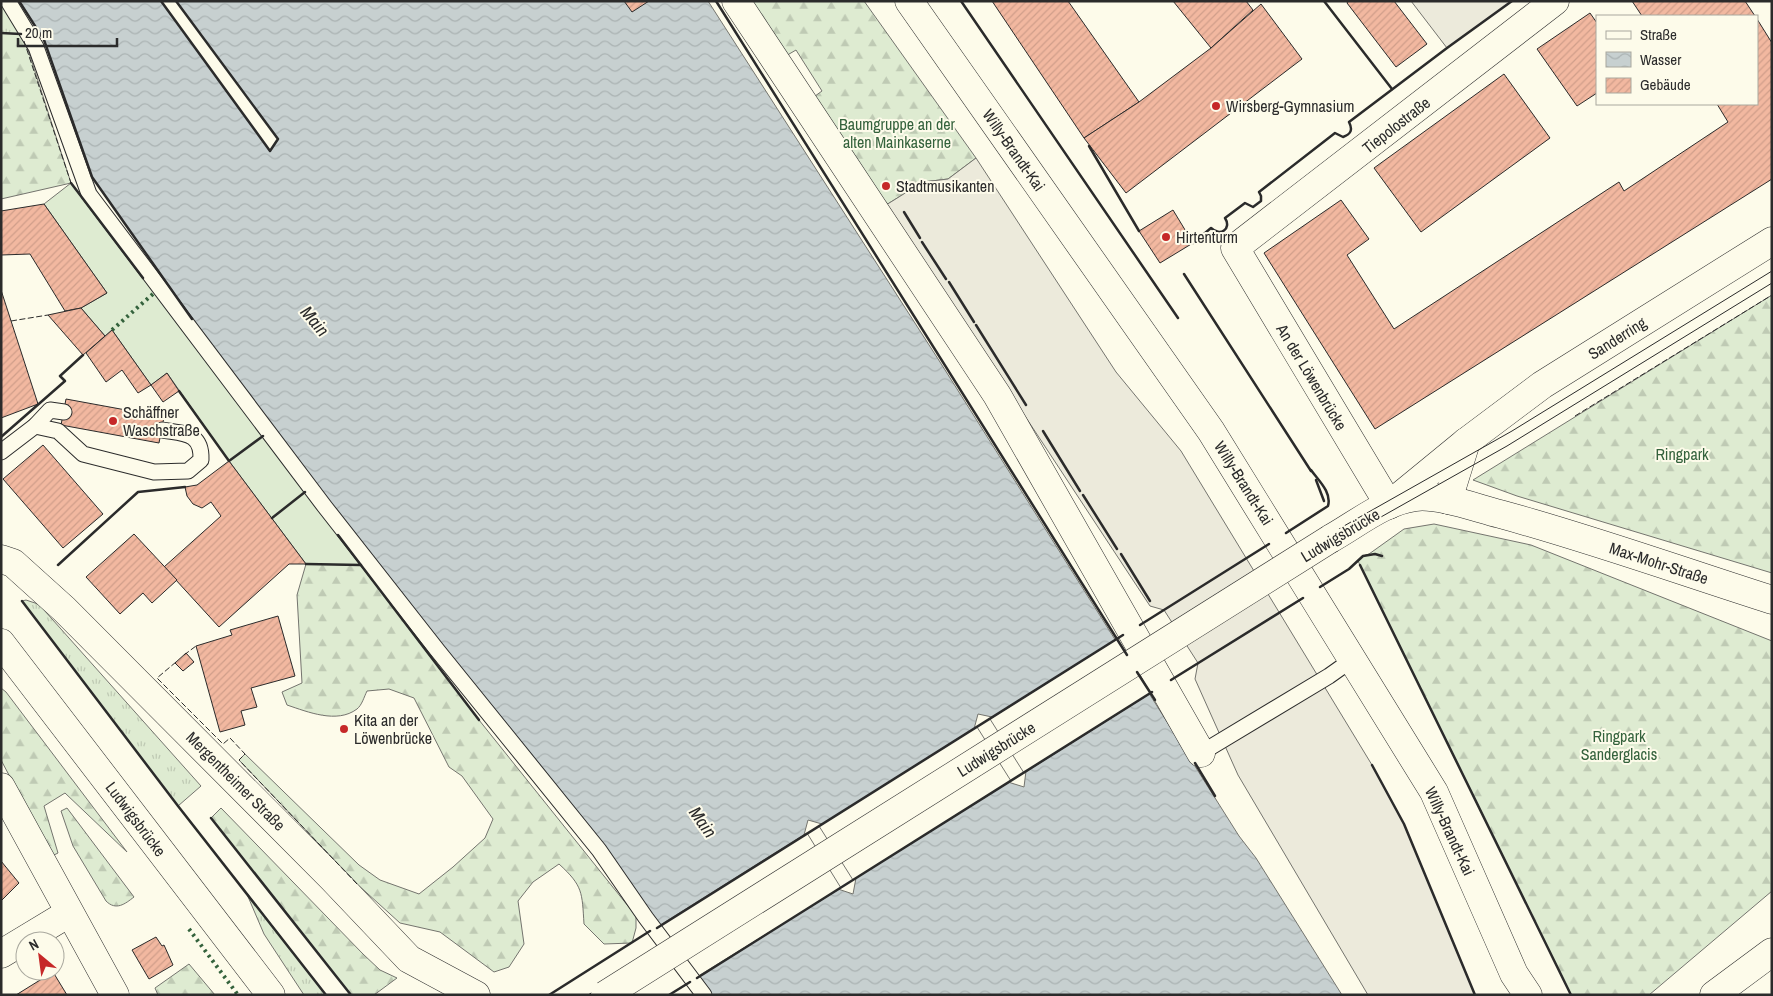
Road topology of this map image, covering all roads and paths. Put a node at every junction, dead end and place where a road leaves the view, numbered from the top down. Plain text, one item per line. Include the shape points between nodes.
1 (8, 1) edge
2 (736, 1) edge
3 (909, 1) edge
4 (1556, 1) edge
5 (1772, 241) edge
6 (1235, 248) joint
7 (64, 412) dead end
8 (35, 426) junction
9 (162, 430) dead end
10 (1466, 442) junction
11 (1, 452) edge
12 (1448, 500) junction
13 (1389, 505) junction
14 (5, 555) edge
15 (1772, 600) edge
16 (1, 643) edge
17 (1353, 660) junction
18 (1201, 753) joint
19 (1, 787) edge
20 (69, 912) junction
21 (1, 954) edge
22 (1771, 955) edge
23 (115, 995) edge
24 (271, 995) edge
25 (476, 995) edge
26 (605, 995) edge
27 (704, 995) edge
28 (1528, 995) edge
29 (1714, 995) edge

1 - 27 lane via 36,47 89,194 325,507 599,850
2 - 18 street via 997,395
3 - 17 street, Willy-Brandt-Kai via 1211,431
4 - 6 street, Tiepolostraße
5 - 10 street, Sanderring via 1542,385
6 - 13 street, An der Löwenbrücke
7 - 8 lane via 50,410
8 - 9 lane via 58,431 83,454 154,472 188,471 201,460 202,448 196,439 188,434
8 - 11 lane
10 - 12 street
10 - 13 street, Sanderring
12 - 13 street, Max-Mohr-Straße via 1417,497
12 - 15 street, Max-Mohr-Straße via 1545,527
13 - 26 street, Ludwigsbrücke, bridge
14 - 25 street, Mergentheimer Straße via 141,686 408,959
16 - 24 street, Ludwigsbrücke
17 - 18 lane
17 - 28 street, Willy-Brandt-Kai via 1434,792 1514,974
19 - 20 street
20 - 21 street
20 - 23 street
22 - 29 street

